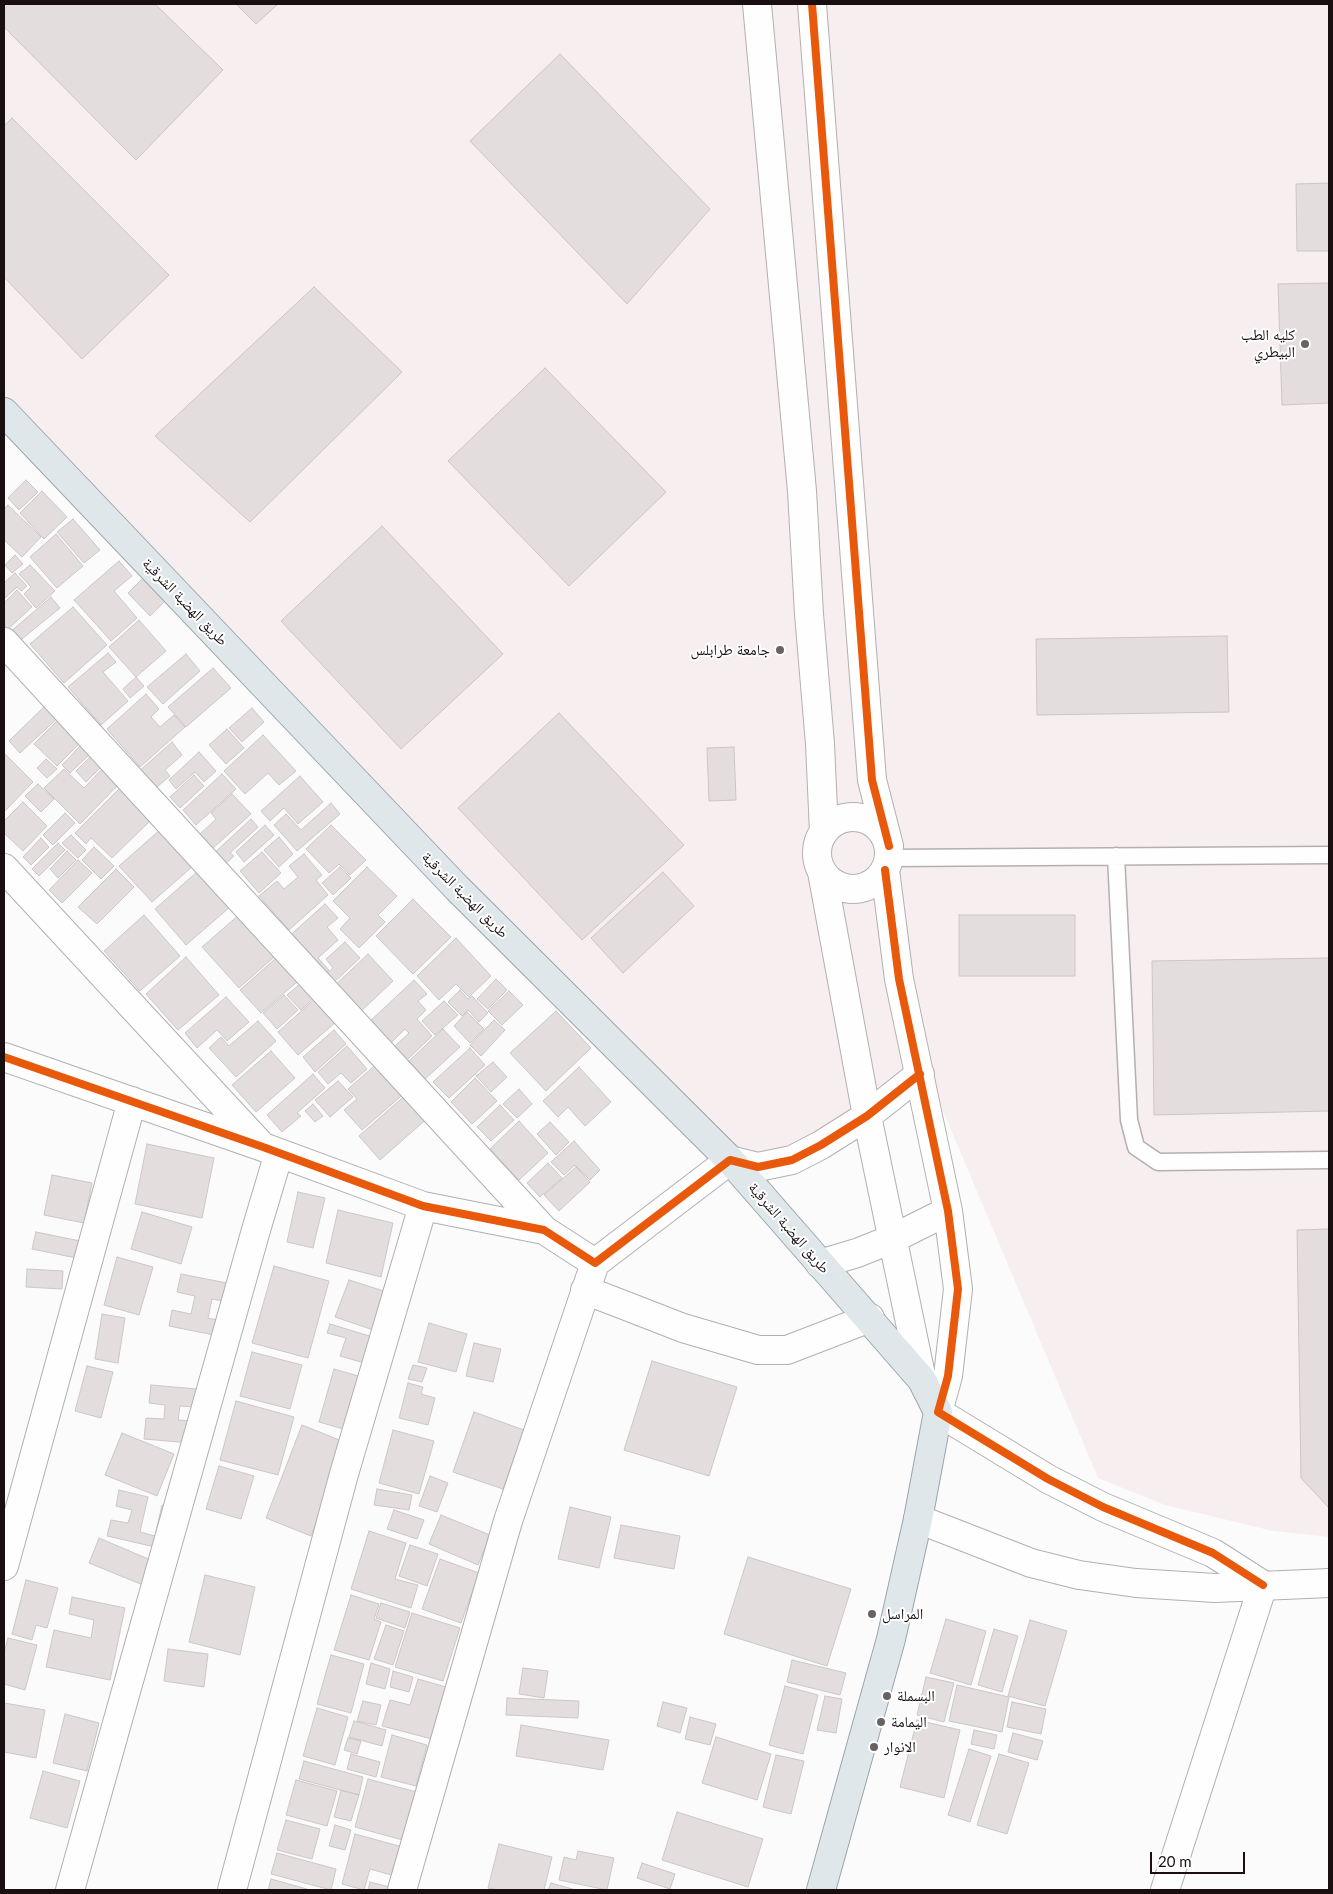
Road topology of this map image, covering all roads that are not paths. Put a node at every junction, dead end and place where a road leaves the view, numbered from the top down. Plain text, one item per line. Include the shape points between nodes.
1 (757, 4) edge
2 (812, 4) edge
3 (4, 412) edge
4 (4, 642) edge
5 (824, 832) junction
6 (1329, 854) edge
7 (1116, 856) junction
8 (887, 858) junction
9 (4, 868) edge
10 (822, 872) junction
11 (4, 1057) edge
12 (920, 1074) junction
13 (132, 1101) junction
14 (866, 1116) junction
15 (271, 1150) junction
16 (730, 1160) junction
17 (1329, 1160) edge
18 (423, 1206) junction
19 (948, 1210) junction
20 (544, 1230) junction
21 (892, 1239) junction
22 (595, 1263) junction
23 (820, 1264) junction
24 (585, 1290) junction
25 (870, 1318) junction
26 (922, 1380) junction
27 (938, 1412) junction
28 (918, 1519) junction
29 (4, 1566) edge
30 (1329, 1583) edge
31 (1263, 1585) junction
32 (70, 1890) edge
33 (232, 1890) edge
34 (402, 1890) edge
35 (820, 1890) edge
36 (1165, 1890) edge

1 - 5 street via 802,491
2 - 8 street via 872,780
3 - 16 main road, طريق الهضبة الشرقية via 457,888
4 - 20 street
5 - 8 street via 843,818 866,820 884,835
5 - 10 street via 817,852
6 - 7 lane
7 - 8 lane
7 - 17 lane via 1129,1120 1136,1147 1158,1162
8 - 10 street via 879,878 860,889 838,886
8 - 12 street via 899,979
9 - 15 street
10 - 14 street
11 - 13 street
12 - 14 street
12 - 19 street
13 - 15 street
13 - 29 street
14 - 16 street via 792,1160 758,1167
14 - 21 street
15 - 18 street
15 - 32 street via 256,1230
16 - 22 street
16 - 23 main road, طريق الهضبة الشرقية
18 - 20 street
18 - 33 street via 344,1474
19 - 21 street
19 - 27 street via 958,1289 948,1376
20 - 22 street
21 - 23 street
21 - 26 street
22 - 24 street
23 - 25 main road, طريق الهضبة الشرقية
24 - 25 street via 683,1328 758,1350 787,1350
24 - 34 street via 508,1521
25 - 26 main road, طريق الهضبة الشرقية
26 - 27 main road, طريق الهضبة الشرقية
27 - 28 main road
27 - 31 street via 1048,1479 1103,1507 1214,1553
28 - 31 street via 1031,1563 1079,1575 1136,1583 1215,1588
28 - 35 main road via 891,1639
30 - 31 street
31 - 36 street

